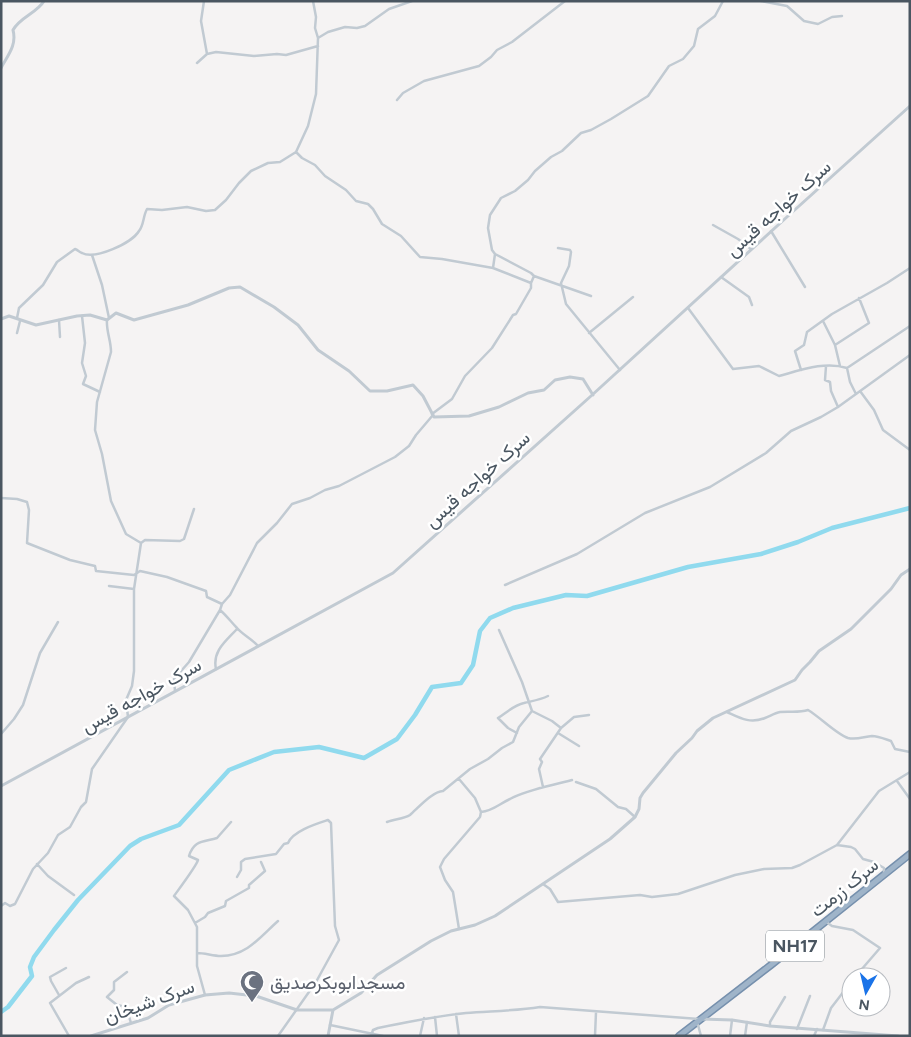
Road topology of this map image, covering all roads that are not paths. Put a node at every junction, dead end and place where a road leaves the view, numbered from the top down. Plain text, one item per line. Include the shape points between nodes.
1 (44, 1) edge
2 (204, 1) edge
3 (313, 1) edge
4 (412, 1) edge
5 (565, 1) edge
6 (723, 1) edge
7 (761, 1) edge
8 (842, 16) dead end
9 (318, 38) junction
10 (318, 46) junction
11 (207, 54) junction
12 (197, 63) dead end
13 (1, 68) edge
14 (397, 100) dead end
15 (910, 106) edge
16 (296, 152) junction
17 (713, 225) dead end
18 (771, 231) junction
19 (558, 248) dead end
20 (751, 249) junction
21 (92, 254) junction
22 (495, 254) junction
23 (493, 268) junction
24 (910, 268) edge
25 (534, 276) junction
26 (721, 277) junction
27 (531, 283) junction
28 (562, 286) junction
29 (805, 287) dead end
30 (591, 296) dead end
31 (634, 297) dead end
32 (859, 298) junction
33 (752, 305) dead end
34 (688, 308) junction
35 (82, 316) junction
36 (1, 319) edge
37 (108, 319) junction
38 (18, 320) junction
39 (58, 320) junction
40 (823, 321) junction
41 (910, 326) edge
42 (17, 333) dead end
43 (589, 333) junction
44 (60, 337) dead end
45 (836, 345) junction
46 (910, 355) edge
47 (826, 366) junction
48 (840, 366) junction
49 (847, 368) junction
50 (620, 370) junction
51 (801, 370) junction
52 (860, 391) junction
53 (100, 392) junction
54 (856, 394) junction
55 (592, 395) junction
56 (838, 407) junction
57 (433, 415) junction
58 (910, 450) edge
59 (1, 498) edge
60 (194, 509) dead end
61 (141, 543) junction
62 (910, 569) edge
63 (137, 574) junction
64 (505, 585) dead end
65 (109, 586) dead end
66 (134, 589) junction
67 (222, 604) junction
68 (220, 610) junction
69 (58, 622) dead end
70 (237, 629) junction
71 (499, 630) dead end
72 (258, 646) junction
73 (216, 669) junction
74 (175, 692) junction
75 (548, 696) dead end
76 (529, 703) junction
77 (532, 711) junction
78 (727, 712) junction
79 (589, 715) dead end
80 (128, 718) junction
81 (561, 728) junction
82 (517, 733) junction
83 (558, 733) junction
84 (1, 734) edge
85 (579, 746) dead end
86 (910, 752) edge
87 (910, 772) edge
88 (458, 779) junction
89 (572, 780) dead end
90 (897, 781) junction
91 (576, 782) dead end
92 (1, 786) edge
93 (543, 787) junction
94 (910, 799) edge
95 (481, 812) junction
96 (635, 817) junction
97 (231, 822) dead end
98 (386, 822) dead end
99 (838, 844) junction
100 (910, 854) edge
101 (261, 862) dead end
102 (37, 864) junction
103 (884, 874) junction
104 (237, 877) dead end
105 (543, 884) junction
106 (74, 895) dead end
107 (1, 906) edge
108 (278, 921) dead end
109 (825, 922) junction
110 (195, 923) junction
111 (459, 929) junction
112 (197, 953) junction
113 (864, 967) edge
114 (66, 968) dead end
115 (127, 972) dead end
116 (89, 976) dead end
117 (59, 994) junction
118 (205, 995) junction
119 (841, 995) edge
120 (810, 996) dead end
121 (785, 997) dead end
122 (297, 1010) junction
123 (334, 1010) junction
124 (596, 1012) junction
125 (456, 1014) junction
126 (435, 1017) junction
127 (424, 1018) junction
128 (732, 1020) junction
129 (697, 1021) junction
130 (748, 1021) junction
131 (131, 1023) junction
132 (330, 1025) junction
133 (770, 1026) junction
134 (797, 1028) junction
135 (816, 1029) junction
136 (823, 1030) junction
137 (97, 1035) edge
138 (371, 1035) edge
139 (69, 1036) edge
140 (91, 1036) edge
141 (278, 1036) edge
142 (328, 1036) edge
143 (383, 1036) edge
144 (420, 1036) edge
145 (437, 1036) edge
146 (459, 1036) edge
147 (595, 1036) edge
148 (679, 1036) edge
149 (701, 1036) edge
150 (730, 1036) edge
151 (745, 1036) edge
152 (814, 1036) edge
153 (898, 1036) edge

1 - 13 street via 15,26 13,47
2 - 11 street via 201,21
3 - 9 street
4 - 9 street via 388,8 365,26 345,27
5 - 14 street via 479,66 424,81
6 - 22 street via 715,16 698,29 694,46 683,59 669,66 648,96 611,120 581,132 515,191 502,198 490,215 488,228
7 - 8 street via 787,6 809,23 820,24
9 - 10 street
10 - 11 street via 286,55
10 - 16 street via 316,94 308,126
11 - 12 street
15 - 18 street, سرک خواجه قیس
16 - 21 street via 280,162 268,163 251,171 215,210 187,207 147,209 142,217 142,228 134,238
16 - 23 street via 356,201 368,204 382,224 401,236 420,257
17 - 20 street
18 - 20 street, سرک خواجه قیس
18 - 29 street
19 - 28 street via 571,252
20 - 26 street, سرک خواجه قیس
21 - 37 street
21 - 38 street via 76,249 62,257 43,285 19,308
22 - 23 street
22 - 25 street
23 - 27 street
24 - 32 street
25 - 27 street
25 - 28 street
26 - 33 street via 749,297
26 - 34 street, سرک خواجه قیس
27 - 57 street via 516,314 492,348 465,376 452,398
28 - 30 street
28 - 43 street via 566,304
31 - 43 street
32 - 40 street
32 - 45 street via 869,323
34 - 50 street, سرک خواجه قیس
34 - 51 street via 733,369 759,366 779,376
35 - 37 street
35 - 39 street
35 - 53 street via 85,343 82,363 86,376 83,384
36 - 38 street via 9,316
37 - 53 street via 106,331 111,352
37 - 57 street via 116,313 134,320 240,287 292,321 318,350 349,371 370,391 413,385
38 - 39 street via 36,325
38 - 42 street
39 - 44 street
40 - 45 street
40 - 51 street via 808,332 804,346 795,351
41 - 49 street
43 - 50 street
45 - 48 street
46 - 52 street
47 - 48 street
47 - 51 street
47 - 56 street via 825,380 830,382
48 - 49 street
49 - 54 street
50 - 55 street, سرک خواجه قیس
52 - 54 street
52 - 58 street via 883,430
53 - 61 street via 95,430 111,500 126,534
54 - 56 street
55 - 57 street via 583,379 570,378 555,380 544,390 469,416
55 - 72 street, سرک خواجه قیس via 393,572
56 - 64 street via 791,431 766,453 710,487 645,513 577,554
57 - 67 street via 410,446 396,457 339,486 292,504 257,543
59 - 63 street via 27,502 30,510 27,543 95,566 96,571
60 - 61 street via 184,539 145,540
61 - 63 street
62 - 78 street via 851,629 819,651 795,680
63 - 66 street
63 - 67 street via 140,571 154,573 180,581 206,591 207,597
65 - 66 street
66 - 80 street via 134,671 126,700
67 - 68 street
68 - 70 street
68 - 74 street via 189,662 174,679
69 - 84 street via 40,653 23,705
70 - 72 street
70 - 73 street via 218,650
71 - 76 street
72 - 73 street, سرک خواجه قیس
73 - 74 street, سرک خواجه قیس
74 - 80 street, سرک خواجه قیس
75 - 76 street
76 - 77 street
76 - 82 street via 522,703 498,718
77 - 81 street
77 - 82 street
78 - 86 street via 752,721 778,713 808,710 848,738 874,736
78 - 96 street via 697,730 676,753 643,793
79 - 81 street via 574,717
80 - 92 street, سرک خواجه قیس
80 - 102 street via 92,769 86,802 70,827 58,835
81 - 83 street
82 - 88 street via 513,742
83 - 85 street
83 - 93 street via 540,759
87 - 90 street
88 - 95 street via 475,798
88 - 98 street via 408,816
89 - 93 street
90 - 94 street
90 - 99 street via 878,791
91 - 96 street via 596,790
93 - 95 street via 509,799 488,812
95 - 111 street via 441,863 442,872 453,892
96 - 105 street
97 - 110 street via 217,838 198,842 189,853 190,858 198,860 197,865 174,896
99 - 103 street via 855,849 863,859 884,868
99 - 105 street via 792,868 742,873 678,894 558,902
100 - 103 highway, سرک زرمت / NH17
101 - 110 street via 265,871 249,888
102 - 106 street
102 - 107 street via 15,904
103 - 109 highway, سرک زرمت / NH17
104 - 122 street via 244,859 276,854 305,829 328,820 331,823 335,926 339,940
105 - 111 street via 495,916
108 - 112 street via 258,942 239,954
109 - 113 street via 853,930 880,948
109 - 129 highway, سرک زرمت / NH17
110 - 112 street
111 - 123 street via 431,941 378,975 361,993
112 - 118 street
114 - 117 street via 50,977
115 - 131 street via 114,982 114,990 107,997 126,1007
116 - 117 street
117 - 139 street via 50,1003
118 - 122 street, سرک شیخان via 256,996
118 - 131 street, سرک شیخان via 169,1004 148,1018
119 - 136 street via 831,1008
120 - 134 street
121 - 133 street
122 - 123 street, سرک شیخان
122 - 141 street
123 - 132 street
124 - 125 street via 540,1007
124 - 129 street
124 - 147 street
125 - 126 street
125 - 146 street
126 - 127 street
126 - 145 street
127 - 138 street via 378,1028
127 - 144 street
128 - 129 street
128 - 130 street
128 - 150 street
129 - 148 highway, سرک زرمت / NH17
129 - 149 street
130 - 133 street
130 - 151 street
131 - 137 street, سرک شیخان
132 - 138 street
132 - 142 street
133 - 134 street
134 - 135 street
135 - 136 street
135 - 152 street
136 - 153 street
137 - 140 street, سرک شیخان
138 - 143 street

